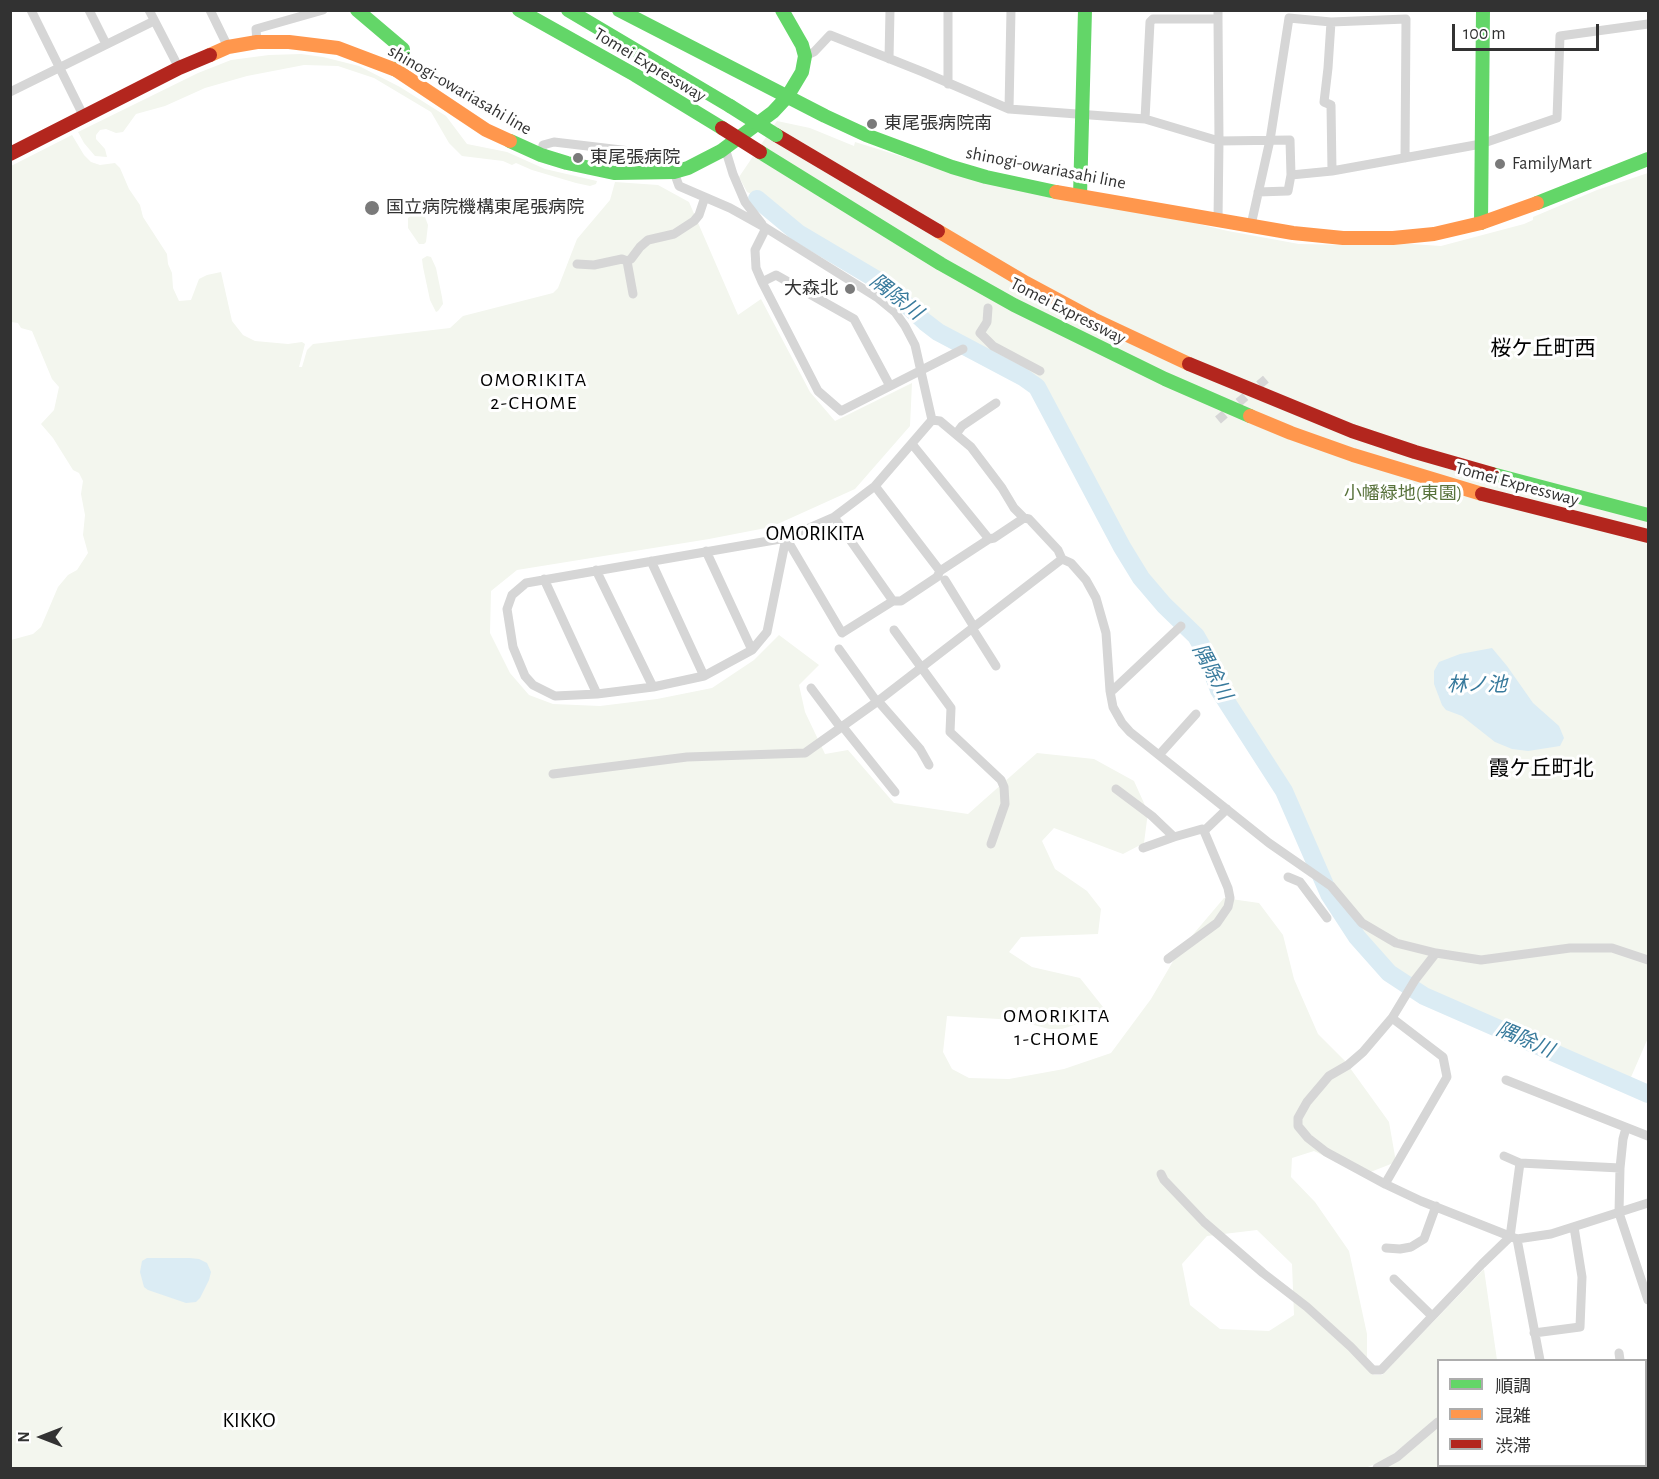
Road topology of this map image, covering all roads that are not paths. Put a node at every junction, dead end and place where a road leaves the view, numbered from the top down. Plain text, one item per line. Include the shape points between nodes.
1 (31, 10) edge
2 (89, 10) edge
3 (149, 10) edge
4 (210, 10) edge
5 (322, 10) edge
6 (357, 10) edge
7 (519, 10) edge
8 (568, 10) edge
9 (619, 10) edge
10 (782, 10) edge
11 (890, 10) edge
12 (948, 10) edge
13 (1011, 10) edge
14 (1084, 10) edge
15 (1483, 10) edge
16 (1218, 15) edge
17 (154, 21) junction
18 (1330, 22) junction
19 (1648, 24) edge
20 (257, 42) junction
21 (106, 44) junction
22 (228, 47) junction
23 (804, 56) junction
24 (889, 59) junction
25 (60, 68) junction
26 (179, 68) junction
27 (396, 70) junction
28 (948, 84) junction
29 (11, 90) edge
30 (787, 97) junction
31 (1009, 109) junction
32 (1081, 116) junction
33 (84, 117) junction
34 (1145, 120) junction
35 (1270, 140) junction
36 (1220, 141) junction
37 (1481, 144) junction
38 (725, 148) junction
39 (10, 154) edge
40 (541, 155) junction
41 (1405, 158) junction
42 (1648, 159) edge
43 (1332, 171) junction
44 (670, 172) junction
45 (1291, 175) junction
46 (1258, 192) junction
47 (1080, 196) junction
48 (705, 197) junction
49 (1218, 220) junction
50 (1481, 223) junction
51 (1251, 225) junction
52 (766, 228) junction
53 (627, 261) junction
54 (577, 264) dead end
55 (762, 282) junction
56 (633, 294) dead end
57 (988, 308) dead end
58 (963, 349) dead end
59 (921, 371) junction
60 (1040, 371) dead end
61 (890, 386) junction
62 (996, 403) dead end
63 (932, 420) junction
64 (956, 434) junction
65 (912, 444) junction
66 (874, 486) junction
67 (1648, 515) edge
68 (834, 517) junction
69 (1024, 518) junction
70 (1648, 536) edge
71 (786, 538) junction
72 (988, 539) junction
73 (706, 551) junction
74 (1062, 558) junction
75 (651, 561) junction
76 (596, 570) junction
77 (943, 575) junction
78 (544, 579) junction
79 (893, 601) junction
80 (1181, 626) dead end
81 (973, 627) junction
82 (894, 630) dead end
83 (839, 649) dead end
84 (752, 650) junction
85 (996, 666) dead end
86 (920, 668) junction
87 (704, 676) junction
88 (653, 687) junction
89 (811, 688) dead end
90 (1110, 691) junction
91 (597, 694) junction
92 (877, 702) junction
93 (1196, 714) dead end
94 (842, 727) junction
95 (1159, 755) junction
96 (929, 765) dead end
97 (553, 774) dead end
98 (1116, 789) dead end
99 (895, 792) dead end
100 (1227, 809) junction
101 (1204, 831) junction
102 (1174, 837) junction
103 (990, 844) dead end
104 (1143, 848) dead end
105 (1288, 877) dead end
106 (1327, 918) dead end
107 (1436, 953) junction
108 (1168, 959) dead end
109 (1648, 960) edge
110 (1392, 1018) junction
111 (1506, 1080) dead end
112 (1626, 1128) junction
113 (1648, 1136) edge
114 (1504, 1156) dead end
115 (1520, 1163) junction
116 (1620, 1168) junction
117 (1161, 1174) dead end
118 (1385, 1185) junction
119 (1648, 1203) edge
120 (1436, 1206) junction
121 (1619, 1213) junction
122 (1574, 1227) junction
123 (1514, 1238) junction
124 (1386, 1248) dead end
125 (1643, 1269) edge
126 (1394, 1279) dead end
127 (1648, 1300) edge
128 (1432, 1316) junction
129 (1534, 1333) junction
130 (1540, 1359) edge
131 (1437, 1423) edge
132 (1377, 1468) edge

1 - 25 street
2 - 21 street
3 - 17 street
4 - 22 street
5 - 20 street via 256,29
6 - 27 main road via 403,49 403,61
7 - 70 main road, Tomei Expressway, bridge via 635,75 941,264 1105,352 1291,433 1466,490
8 - 67 main road, Tomei Expressway, bridge via 1093,320 1278,402 1415,452
9 - 30 main road
10 - 23 main road
11 - 24 street
12 - 28 street
13 - 31 street
14 - 32 main road
15 - 37 main road
16 - 34 street via 1150,22
16 - 36 street
17 - 21 street
17 - 26 street
18 - 35 street via 1288,18
18 - 41 street via 1406,19
18 - 43 street via 1323,102 1331,105
19 - 37 street via 1560,36 1557,118
20 - 22 main road, shinogi-owariasahi line
20 - 27 main road, shinogi-owariasahi line via 338,48
21 - 25 street
22 - 26 main road, shinogi-owariasahi line
23 - 24 street via 814,52 830,35
23 - 30 main road via 802,72
24 - 28 street
25 - 29 street
25 - 33 street
26 - 33 main road, shinogi-owariasahi line
27 - 40 main road, shinogi-owariasahi line via 486,130
28 - 31 street
30 - 38 main road, shinogi-owariasahi line
30 - 47 main road, shinogi-owariasahi line via 866,135 941,164
31 - 32 street
32 - 34 street
32 - 47 main road
33 - 39 main road, shinogi-owariasahi line
34 - 36 street
35 - 36 street
35 - 45 street via 1290,140
35 - 46 street
36 - 49 street
37 - 41 street
37 - 50 main road
38 - 44 main road, shinogi-owariasahi line
38 - 52 street via 745,202
40 - 44 main road, shinogi-owariasahi line via 614,172
40 - 44 street via 543,145 554,142 655,154 664,159
41 - 43 street
42 - 50 main road, shinogi-owariasahi line
43 - 45 street
44 - 48 street via 679,186
45 - 46 street via 1288,191
46 - 51 street
47 - 49 main road, shinogi-owariasahi line
48 - 52 street
48 - 53 street via 694,220 674,234 648,240
49 - 51 main road, shinogi-owariasahi line
50 - 51 main road, shinogi-owariasahi line via 1393,238 1311,235
52 - 55 street via 755,250
52 - 59 street via 879,298 895,312 915,345
53 - 54 street
53 - 56 street
55 - 61 street via 776,275 854,319
55 - 61 street via 818,391 841,411
57 - 60 street via 987,322 980,333 993,346
58 - 59 street
59 - 61 street
59 - 63 street
62 - 64 street
63 - 64 street via 940,421
63 - 65 street
64 - 69 street via 971,447
65 - 66 street
65 - 72 street
66 - 68 street
66 - 77 street
68 - 71 street
68 - 79 street
69 - 72 street
69 - 74 street
71 - 73 street
71 - 79 street via 842,633
71 - 84 street via 767,632
72 - 77 street
73 - 75 street
73 - 84 street
74 - 81 street
74 - 90 street via 1078,571 1096,597 1106,633
75 - 76 street
75 - 87 street
76 - 78 street
76 - 88 street
77 - 79 street via 901,601
77 - 81 street
78 - 91 street
78 - 91 street via 526,582 512,595 507,609 513,647 525,675 533,685 555,696
80 - 90 street
81 - 85 street
81 - 86 street
82 - 86 street
83 - 92 street
84 - 87 street
86 - 92 street
86 - 103 street via 951,708 950,732 1004,787 1005,804
87 - 88 street
88 - 91 street
89 - 94 street
90 - 95 street via 1122,723
92 - 94 street
92 - 96 street via 920,749
93 - 95 street
94 - 97 street via 804,753 696,756
94 - 99 street
95 - 100 street
98 - 102 street
100 - 101 street
100 - 107 street via 1331,886 1362,923 1396,943
101 - 102 street
101 - 108 street via 1228,888 1228,907 1217,923
102 - 104 street
105 - 106 street via 1300,882
107 - 109 street via 1481,960 1570,948 1612,948
107 - 110 street
110 - 118 street via 1443,1057 1447,1077
110 - 118 street via 1363,1052 1329,1076 1298,1118 1298,1125 1308,1138 1326,1152
111 - 112 street
112 - 113 street
112 - 116 street
114 - 115 street
115 - 116 street
115 - 123 street
116 - 121 street
117 - 128 street via 1204,1222 1307,1307 1373,1370 1381,1371
118 - 120 street
119 - 121 street
120 - 123 street
120 - 124 street via 1424,1239 1400,1249
121 - 122 street
121 - 125 street
122 - 123 street
122 - 129 street via 1582,1276 1580,1328
123 - 128 street via 1482,1264
123 - 129 street
125 - 127 street
126 - 128 street
129 - 130 street
131 - 132 street via 1398,1456

